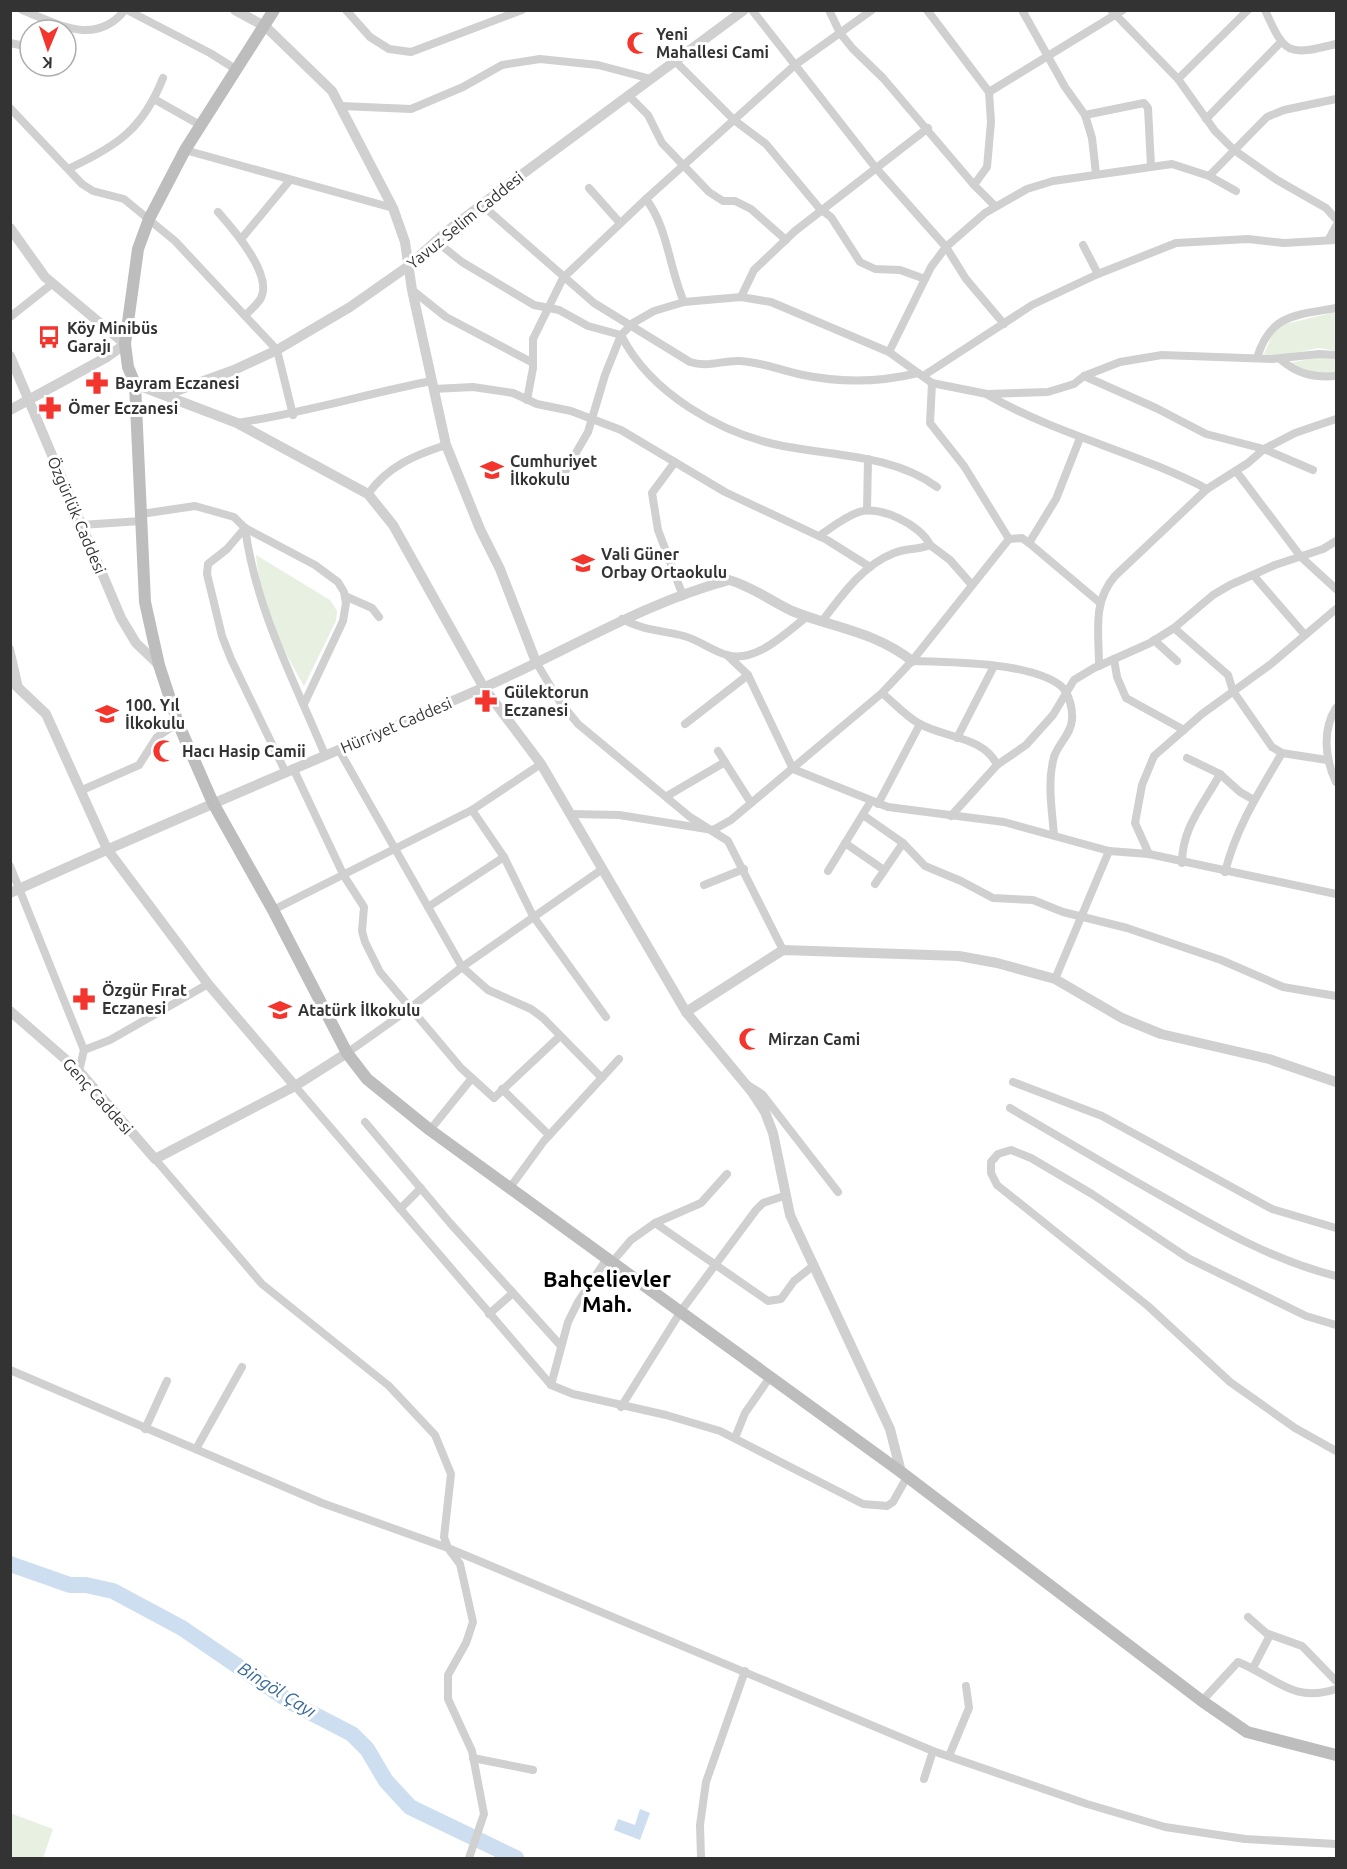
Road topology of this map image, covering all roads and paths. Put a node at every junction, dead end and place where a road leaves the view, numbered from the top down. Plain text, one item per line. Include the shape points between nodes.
1 (22, 10) edge
2 (126, 10) edge
3 (235, 10) edge
4 (274, 10) edge
5 (522, 10) edge
6 (830, 10) edge
7 (872, 10) edge
8 (927, 10) edge
9 (1022, 10) edge
10 (1248, 10) edge
11 (1265, 10) edge
12 (348, 11) edge
13 (743, 11) edge
14 (502, 13) edge
15 (1117, 13) edge
16 (266, 27) junction
17 (840, 33) junction
18 (1280, 43) junction
19 (1336, 44) edge
20 (1048, 57) junction
21 (675, 61) junction
22 (795, 65) junction
23 (237, 70) junction
24 (163, 78) dead end
25 (651, 79) junction
26 (1178, 79) junction
27 (989, 92) junction
28 (628, 95) junction
29 (154, 99) junction
30 (1336, 99) edge
31 (341, 106) junction
32 (10, 108) edge
33 (1084, 115) junction
34 (1206, 119) junction
35 (734, 120) junction
36 (200, 125) junction
37 (928, 129) junction
38 (185, 150) junction
39 (1234, 150) junction
40 (684, 166) junction
41 (1150, 166) junction
42 (875, 167) junction
43 (70, 168) junction
44 (1096, 174) junction
45 (1209, 176) junction
46 (290, 180) junction
47 (974, 185) junction
48 (589, 188) dead end
49 (1236, 191) dead end
50 (646, 198) junction
51 (482, 205) junction
52 (996, 206) junction
53 (393, 208) junction
54 (820, 209) junction
55 (218, 212) dead end
56 (149, 219) junction
57 (1336, 219) edge
58 (620, 222) junction
59 (1336, 226) edge
60 (10, 228) edge
61 (242, 238) junction
62 (786, 240) junction
63 (1333, 240) edge
64 (436, 242) junction
65 (1083, 245) dead end
66 (946, 247) junction
67 (407, 267) junction
68 (1098, 274) junction
69 (562, 278) junction
70 (925, 279) junction
71 (53, 283) junction
72 (412, 290) junction
73 (741, 297) junction
74 (684, 302) junction
75 (1336, 308) edge
76 (546, 309) junction
77 (10, 316) edge
78 (245, 316) junction
79 (1004, 324) junction
80 (631, 325) junction
81 (621, 335) junction
82 (125, 344) junction
83 (277, 350) junction
84 (890, 352) junction
85 (1336, 355) edge
86 (10, 356) edge
87 (1257, 358) junction
88 (1280, 359) junction
89 (533, 363) junction
90 (921, 374) junction
91 (1084, 376) junction
92 (1336, 376) edge
93 (932, 383) junction
94 (135, 384) junction
95 (432, 385) junction
96 (987, 394) junction
97 (165, 395) junction
98 (28, 399) junction
99 (527, 400) junction
100 (10, 410) edge
101 (293, 415) junction
102 (1336, 419) edge
103 (592, 421) junction
104 (237, 423) junction
105 (1080, 438) junction
106 (446, 445) junction
107 (1264, 449) junction
108 (868, 459) junction
109 (675, 462) junction
110 (1313, 470) dead end
111 (1236, 471) junction
112 (558, 484) dead end
113 (937, 487) dead end
114 (1207, 489) junction
115 (368, 494) junction
116 (867, 510) junction
117 (141, 517) junction
118 (81, 525) junction
119 (245, 528) junction
120 (819, 536) junction
121 (1009, 539) junction
122 (1336, 541) edge
123 (1029, 543) junction
124 (930, 545) junction
125 (1301, 557) junction
126 (870, 567) junction
127 (1254, 576) junction
128 (971, 584) junction
129 (1336, 589) edge
130 (345, 596) junction
131 (683, 596) junction
132 (1099, 602) junction
133 (1336, 609) edge
134 (808, 616) junction
135 (379, 617) dead end
136 (622, 619) junction
137 (823, 620) junction
138 (1174, 628) junction
139 (1305, 635) junction
140 (1154, 640) junction
141 (10, 649) edge
142 (727, 656) junction
143 (1114, 659) junction
144 (912, 661) junction
145 (1177, 661) dead end
146 (536, 662) junction
147 (159, 665) junction
148 (994, 666) junction
149 (1099, 666) junction
150 (748, 675) junction
151 (10, 680) edge
152 (19, 688) junction
153 (484, 688) junction
154 (1067, 692) junction
155 (1233, 692) junction
156 (882, 693) junction
157 (304, 704) junction
158 (1336, 708) edge
159 (178, 723) junction
160 (685, 724) dead end
161 (920, 724) junction
162 (1184, 730) junction
163 (957, 738) junction
164 (339, 750) junction
165 (718, 752) dead end
166 (1282, 753) junction
167 (325, 755) junction
168 (1187, 758) dead end
169 (1327, 760) junction
170 (725, 762) junction
171 (541, 764) junction
172 (998, 765) junction
173 (793, 769) junction
174 (289, 770) junction
175 (1220, 774) junction
176 (1336, 782) edge
177 (80, 791) junction
178 (667, 796) junction
179 (1254, 800) junction
180 (751, 802) junction
181 (874, 802) junction
182 (213, 803) junction
183 (472, 810) junction
184 (570, 814) junction
185 (863, 815) junction
186 (951, 816) junction
187 (713, 830) junction
188 (1054, 835) junction
189 (845, 843) junction
190 (903, 843) junction
191 (107, 849) junction
192 (396, 851) junction
193 (1109, 851) junction
194 (1149, 854) junction
195 (504, 857) junction
196 (1182, 863) junction
197 (10, 866) edge
198 (744, 869) junction
199 (600, 870) junction
200 (884, 870) junction
201 (828, 871) dead end
202 (1225, 872) junction
203 (344, 876) junction
204 (875, 884) dead end
205 (704, 885) dead end
206 (15, 891) edge
207 (1336, 894) edge
208 (428, 907) junction
209 (273, 910) junction
210 (1083, 915) junction
211 (533, 916) junction
212 (783, 950) junction
213 (462, 967) junction
214 (1055, 980) junction
215 (208, 984) junction
216 (1336, 996) edge
217 (409, 1009) junction
218 (10, 1011) edge
219 (686, 1012) junction
220 (606, 1017) dead end
221 (561, 1036) junction
222 (84, 1050) junction
223 (346, 1053) junction
224 (619, 1059) dead end
225 (78, 1071) junction
226 (471, 1078) junction
227 (602, 1078) junction
228 (744, 1082) junction
229 (1013, 1082) dead end
230 (1336, 1082) edge
231 (295, 1086) junction
232 (502, 1089) junction
233 (1010, 1108) dead end
234 (365, 1122) dead end
235 (429, 1130) junction
236 (549, 1135) junction
237 (155, 1160) junction
238 (727, 1174) dead end
239 (421, 1188) junction
240 (509, 1189) junction
241 (838, 1192) dead end
242 (784, 1196) junction
243 (399, 1209) junction
244 (655, 1223) junction
245 (1336, 1228) edge
246 (610, 1259) junction
247 (716, 1264) junction
248 (813, 1266) junction
249 (1336, 1275) edge
250 (513, 1293) junction
251 (681, 1311) junction
252 (489, 1314) junction
253 (1336, 1325) edge
254 (561, 1347) junction
255 (242, 1367) dead end
256 (10, 1370) edge
257 (770, 1377) junction
258 (167, 1381) dead end
259 (551, 1384) junction
260 (621, 1407) junction
261 (146, 1429) junction
262 (735, 1438) junction
263 (196, 1449) junction
264 (1336, 1451) edge
265 (904, 1475) junction
266 (448, 1548) junction
267 (1248, 1617) dead end
268 (1270, 1635) junction
269 (1253, 1668) junction
270 (745, 1671) junction
271 (1336, 1681) edge
272 (966, 1686) dead end
273 (1336, 1689) edge
274 (1202, 1701) junction
275 (933, 1751) junction
276 (1336, 1755) edge
277 (949, 1756) junction
278 (473, 1758) junction
279 (533, 1770) dead end
280 (924, 1779) dead end
281 (1336, 1844) edge
282 (470, 1858) edge
283 (701, 1858) edge

1 - 2 street via 61,26 90,31 108,26
2 - 23 street
3 - 16 street
4 - 16 main road
5 - 14 street
6 - 17 street
7 - 17 street
8 - 27 street
9 - 20 street
10 - 26 street
11 - 18 street
12 - 14 street via 370,37 400,52 426,48
13 - 21 street, Yavuz Selim Caddesi
13 - 22 street
15 - 20 street
15 - 26 street
16 - 23 main road
16 - 31 street via 332,91
17 - 22 street
17 - 37 street
18 - 19 street via 1299,50
18 - 34 street
20 - 27 street
20 - 33 street
21 - 25 street, Yavuz Selim Caddesi
21 - 35 street
22 - 35 street
22 - 42 street
23 - 36 main road
24 - 29 street
25 - 28 street, Yavuz Selim Caddesi
25 - 31 street via 598,65 540,59 502,65 411,109
26 - 34 street
27 - 47 street via 987,167
28 - 40 street via 648,115 662,143
28 - 51 street, Yavuz Selim Caddesi
29 - 36 street
29 - 43 street via 135,128 119,142
30 - 39 street via 1267,117
31 - 53 street
32 - 43 street
33 - 41 street via 1144,103 1148,108
33 - 44 street via 1092,138
34 - 39 street
35 - 40 street
35 - 54 street via 766,144
36 - 38 main road
37 - 42 street
37 - 47 street
38 - 46 street
38 - 56 main road
39 - 45 street
39 - 57 street via 1326,208
40 - 50 street
40 - 62 street via 709,192 723,201 735,201 751,209
41 - 44 street
41 - 45 street via 1172,164
42 - 54 street
42 - 66 street
43 - 56 street via 93,191 120,196
44 - 52 street via 1044,183
45 - 49 street
46 - 53 street
46 - 61 street
47 - 52 street
48 - 58 street
50 - 58 street
50 - 74 street via 658,215
51 - 64 street, Yavuz Selim Caddesi
51 - 69 street
52 - 66 street
53 - 67 street via 405,242
54 - 62 street
54 - 70 street via 831,218 860,262
55 - 61 street
56 - 78 street via 175,240
56 - 82 main road via 138,249
58 - 69 street
59 - 63 street
60 - 71 street
61 - 78 street via 262,277 263,290
62 - 73 street via 753,270
63 - 68 street via 1183,242
64 - 67 street, Yavuz Selim Caddesi
64 - 76 street via 485,276
65 - 68 street
66 - 70 street
66 - 79 street via 966,279
67 - 72 street
67 - 83 street, Yavuz Selim Caddesi via 350,307
68 - 79 street via 1032,305
69 - 76 street
69 - 80 street
70 - 84 street
71 - 77 street
71 - 82 street
72 - 89 street via 446,317
72 - 95 street
73 - 74 street
73 - 84 street via 771,302
74 - 80 street via 654,311
75 - 87 street via 1291,318 1270,328
76 - 81 street via 559,310 588,326
76 - 89 street via 533,339
78 - 83 street
79 - 90 street
80 - 81 street
80 - 90 street via 702,366 741,361 847,380
81 - 103 street via 604,375
81 - 108 street via 640,364 665,388 745,437
82 - 94 main road
82 - 98 street
83 - 97 street, Yavuz Selim Caddesi
83 - 101 street
84 - 90 street
85 - 88 street
86 - 98 street, Özgürlük Caddesi
87 - 88 street
87 - 91 street via 1162,355 1120,362
88 - 92 street via 1307,375
89 - 99 street
90 - 93 street
91 - 96 street via 1074,384 1048,392
91 - 107 street via 1206,434
93 - 96 street
93 - 121 street via 930,423 964,466
94 - 97 street
94 - 117 main road
95 - 99 street via 513,393
95 - 101 street via 372,393
95 - 106 street
96 - 105 street via 1011,409
97 - 104 street
98 - 100 street
98 - 118 street, Özgürlük Caddesi
99 - 103 street via 571,411
101 - 104 street
102 - 107 street
103 - 109 street via 621,430
103 - 112 street
104 - 115 street
105 - 114 street via 1133,455
105 - 123 street via 1056,499
106 - 115 street via 397,465 381,476
106 - 146 street
107 - 110 street
107 - 111 street
108 - 113 street via 905,470
108 - 116 street
109 - 120 street via 725,492
109 - 131 street via 652,493 658,530
111 - 114 street
111 - 125 street
114 - 132 street via 1115,576
115 - 153 street via 393,525
116 - 120 street
116 - 124 street via 903,519 918,529
117 - 118 street
117 - 119 street via 195,506 234,517
117 - 147 main road via 145,602
118 - 147 street, Özgürlük Caddesi via 121,618 136,643
119 - 130 street via 315,565 338,582
119 - 157 street via 250,567 263,609
119 - 174 street via 208,564 207,574 231,659
120 - 126 street
121 - 123 street via 1022,538
121 - 128 street
122 - 125 street
123 - 132 street
124 - 126 street via 892,554
124 - 128 street
125 - 127 street
125 - 129 street
126 - 137 street
127 - 138 street via 1213,595
127 - 139 street
128 - 144 street
130 - 135 street via 372,608
130 - 157 street via 343,621
131 - 134 street, Hürriyet Caddesi via 729,580
131 - 136 street, Hürriyet Caddesi
132 - 149 street
133 - 139 street
134 - 137 street, Hürriyet Caddesi
134 - 142 street via 770,645 749,655
136 - 142 street via 641,629 685,637
136 - 146 street, Hürriyet Caddesi
137 - 144 street, Hürriyet Caddesi via 882,641
138 - 140 street
138 - 155 street via 1218,664 1228,675
139 - 155 street
140 - 143 street
140 - 145 street
141 - 152 street
142 - 150 street
143 - 149 street
143 - 162 street via 1126,698
144 - 148 street
144 - 156 street
146 - 153 street, Hürriyet Caddesi
146 - 178 street via 578,724
147 - 159 main road
148 - 154 street via 1040,676
148 - 163 street
149 - 154 street via 1074,680
150 - 160 street
150 - 173 street
151 - 152 street
152 - 177 street via 46,714
153 - 164 street, Hürriyet Caddesi
153 - 171 street
154 - 172 street via 1026,745
154 - 188 street via 1072,722 1054,755 1051,773
155 - 162 street
155 - 166 street via 1257,729
156 - 161 street
156 - 173 street
157 - 167 street
158 - 169 street via 1329,730
159 - 177 street via 157,737 139,765
159 - 182 main road
161 - 163 street
161 - 181 street
162 - 194 street via 1154,756 1140,791 1135,823
163 - 172 street via 992,754
164 - 167 street, Hürriyet Caddesi
164 - 192 street
165 - 170 street
166 - 169 street
166 - 179 street
167 - 174 street, Hürriyet Caddesi
168 - 175 street
169 - 176 street
170 - 178 street
170 - 180 street
171 - 183 street
171 - 184 street
172 - 186 street
173 - 180 street
173 - 181 street
174 - 182 street, Hürriyet Caddesi
174 - 203 street
175 - 179 street
175 - 196 street via 1188,826
177 - 191 street
178 - 187 street via 690,817
179 - 202 street via 1232,844
180 - 187 street
181 - 185 street
181 - 186 street
182 - 191 street, Hürriyet Caddesi
182 - 209 main road
183 - 192 street
183 - 195 street
184 - 187 street via 620,815
184 - 199 street
185 - 189 street
185 - 190 street
186 - 188 street via 1004,822
187 - 198 street via 728,841
188 - 193 street
189 - 200 street
189 - 201 street
190 - 200 street
190 - 210 street via 925,866 993,898 1033,900
191 - 206 street, Hürriyet Caddesi
191 - 215 street
192 - 203 street
192 - 208 street
193 - 194 street
193 - 210 street
194 - 196 street
195 - 208 street
195 - 211 street
196 - 202 street
197 - 206 street
198 - 205 street
198 - 212 street
199 - 211 street
199 - 219 street
200 - 204 street
202 - 207 street
203 - 209 street
203 - 217 street via 364,907 362,931 370,953
206 - 222 street
208 - 213 street
209 - 223 main road
210 - 214 street
210 - 216 street via 1221,960 1283,987
211 - 213 street
211 - 220 street
212 - 214 street via 959,956
212 - 219 street
213 - 217 street
213 - 221 street via 488,990 531,1009
214 - 230 street via 1122,1018 1161,1034 1269,1059
215 - 222 street via 110,1040
215 - 231 street
217 - 223 street
217 - 226 street
218 - 225 street, Genç Caddesi
219 - 228 street
221 - 227 street
221 - 232 street
222 - 225 street
223 - 231 street
223 - 235 main road via 367,1079
224 - 227 street
225 - 237 street, Genç Caddesi
226 - 232 street via 494,1098
226 - 235 street
227 - 236 street
228 - 241 street via 762,1094
228 - 242 street via 770,1124
229 - 245 street via 1102,1116 1272,1209
231 - 237 street
231 - 243 street
232 - 236 street
233 - 249 street via 1204,1221 1272,1254
234 - 239 street
235 - 240 main road
236 - 240 street
237 - 266 street via 262,1284 389,1386 435,1435 451,1474 444,1521
238 - 244 street via 701,1203
239 - 243 street
239 - 250 street
240 - 246 main road
242 - 247 street via 763,1203
242 - 248 street
243 - 252 street
244 - 246 street
244 - 247 street
246 - 251 main road
246 - 254 street via 578,1302
247 - 248 street via 771,1302 781,1299 794,1281
247 - 251 street
248 - 265 street via 890,1429
250 - 252 street
250 - 254 street
251 - 257 main road
251 - 260 street
252 - 259 street
253 - 264 street via 1306,1316 1188,1258 1031,1158 1011,1150 998,1154 991,1162 997,1185 1148,1306 1230,1382 1295,1428
254 - 259 street
255 - 263 street
256 - 261 street
257 - 262 street via 749,1407
257 - 265 main road
258 - 261 street
259 - 260 street
260 - 262 street via 666,1415
261 - 263 street
262 - 265 street via 863,1504 887,1506 893,1502
263 - 266 street via 322,1503
265 - 274 main road
266 - 270 street
266 - 278 street via 460,1564 473,1622 448,1675 448,1698
267 - 268 street
268 - 269 street
268 - 271 street via 1297,1643
269 - 273 street via 1288,1690
269 - 274 street via 1238,1662
270 - 275 street
270 - 283 street via 706,1782 700,1825
272 - 277 street via 969,1708
274 - 276 main road via 1247,1732
275 - 277 street
275 - 280 street
277 - 281 street via 1165,1827 1245,1839
278 - 279 street
278 - 282 street via 484,1814

